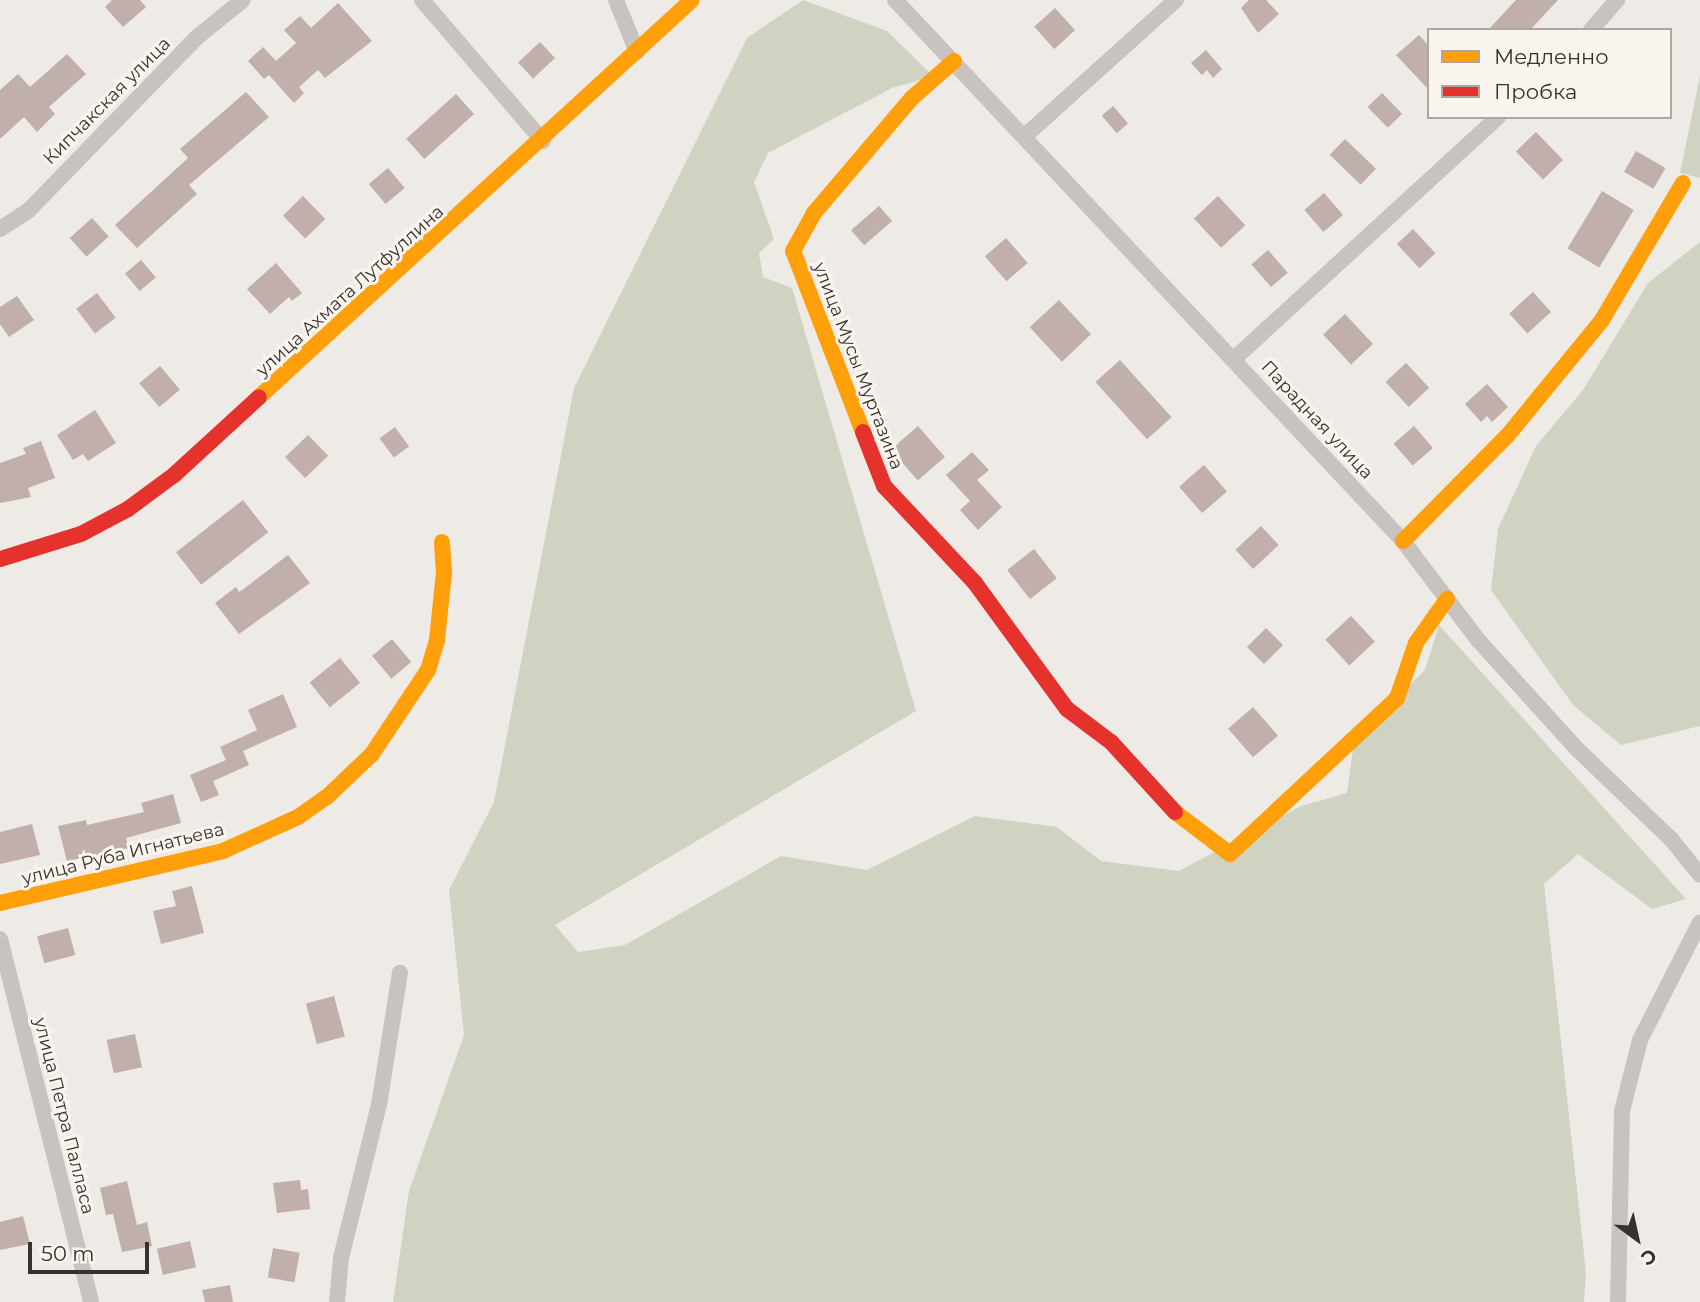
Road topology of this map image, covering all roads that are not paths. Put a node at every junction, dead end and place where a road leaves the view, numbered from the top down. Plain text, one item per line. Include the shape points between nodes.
1 (243, 0) edge
2 (422, 0) edge
3 (616, 0) edge
4 (692, 0) edge
5 (895, 0) edge
6 (1176, 0) edge
7 (1617, 0) edge
8 (1593, 28) edge
9 (638, 52) junction
10 (954, 61) junction
11 (1496, 119) edge
12 (1026, 135) junction
13 (543, 141) junction
14 (1683, 183) dead end
15 (0, 229) edge
16 (1234, 359) junction
17 (1403, 541) junction
18 (442, 542) dead end
19 (0, 559) edge
20 (1447, 599) junction
21 (1700, 876) edge
22 (0, 903) edge
23 (1700, 922) edge
24 (0, 939) edge
25 (400, 973) dead end
26 (91, 1302) edge
27 (337, 1302) edge
28 (1618, 1302) edge

1 - 15 street, Кипчакская улица via 196,38 29,210
2 - 13 street
3 - 9 street
4 - 9 street, улица Ахмата Лутфуллина
5 - 10 street, Парадная улица
6 - 12 street
7 - 8 street
9 - 13 street, улица Ахмата Лутфуллина
10 - 12 street, Парадная улица
10 - 20 street, улица Мусы Муртазина via 912,98 814,213 793,251 884,486 975,583 1067,709 1111,742 1183,821 1230,854 1398,698 1416,643
11 - 16 street
12 - 16 street, Парадная улица
13 - 19 street, улица Ахмата Лутфуллина via 174,475 128,509 81,534
14 - 17 street via 1602,320 1508,435
16 - 17 street, Парадная улица
17 - 20 street, Парадная улица
18 - 22 street, улица Руба Игнатьева via 440,613 428,670 372,754 327,797 298,817 223,851
20 - 21 street, Парадная улица via 1577,749 1671,839
23 - 28 street via 1640,1040 1622,1111
24 - 26 street, улица Петра Палласа
25 - 27 street via 379,1105 341,1258

